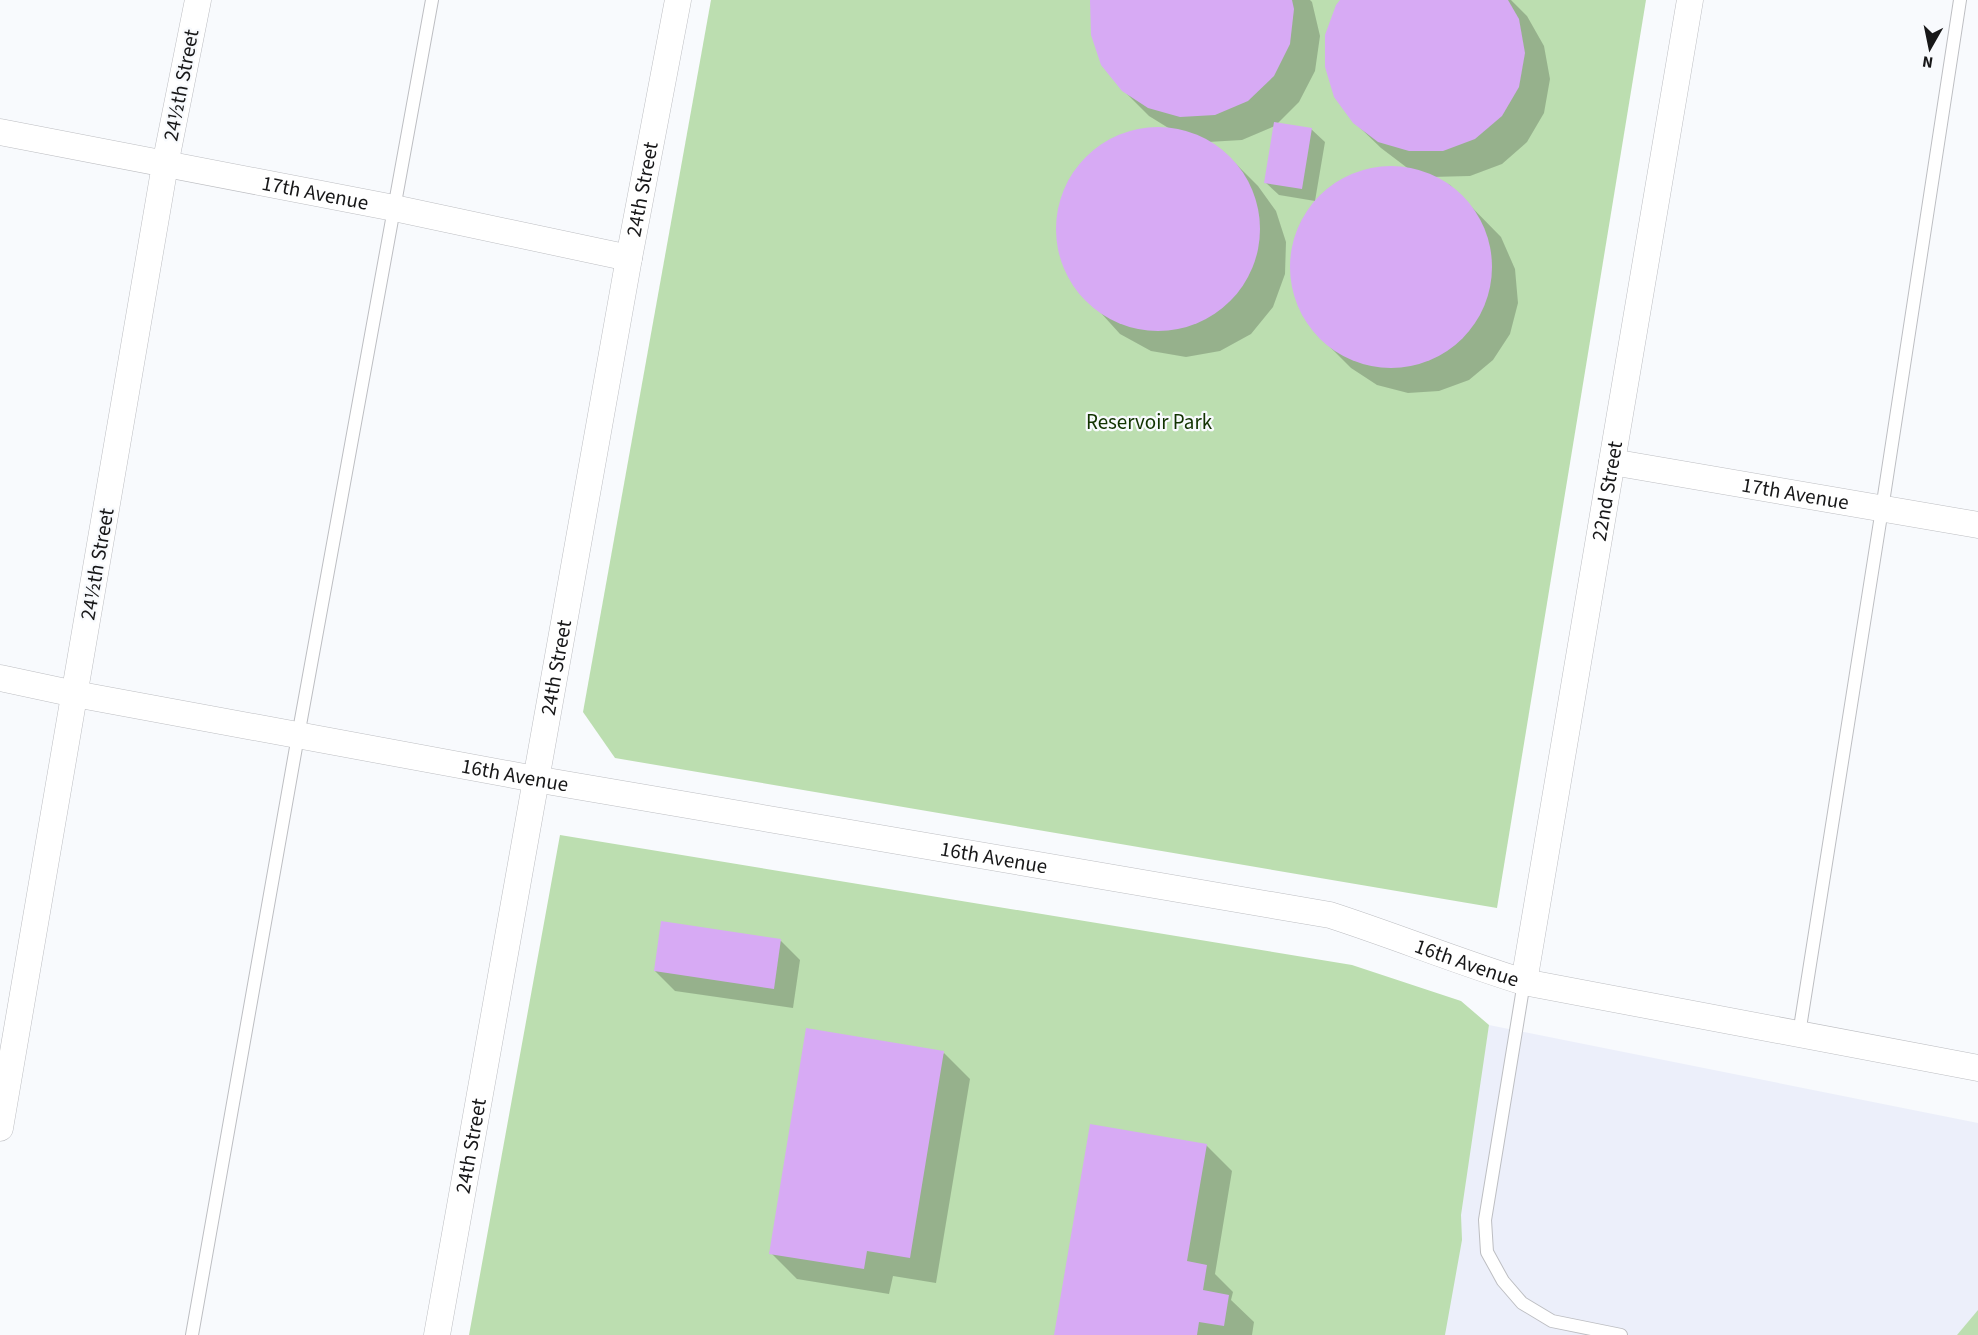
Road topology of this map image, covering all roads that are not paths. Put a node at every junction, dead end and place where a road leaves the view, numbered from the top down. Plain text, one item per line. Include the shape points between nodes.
1 (198, 0) edge
2 (432, 0) edge
3 (678, 0) edge
4 (1690, 0) edge
5 (1960, 0) edge
6 (0, 132) edge
7 (165, 165) junction
8 (394, 208) junction
9 (629, 258) junction
10 (1612, 462) junction
11 (1882, 509) junction
12 (1978, 525) edge
13 (0, 678) edge
14 (75, 694) junction
15 (298, 736) junction
16 (535, 779) junction
17 (1524, 982) junction
18 (1799, 1034) junction
19 (1978, 1068) edge
20 (0, 1128) edge
21 (1593, 1332) edge
22 (192, 1335) edge
23 (437, 1335) edge
24 (1621, 1335) edge

1 - 7 street, 24½th Street
2 - 8 lane
3 - 9 street, 24th Street
4 - 10 street, 22nd Street
5 - 11 lane
6 - 7 street, 17th Avenue
7 - 8 street, 17th Avenue
7 - 14 street, 24½th Street
8 - 9 street, 17th Avenue
8 - 15 lane
9 - 16 street, 24th Street
10 - 11 street, 17th Avenue
10 - 17 street, 22nd Street
11 - 12 street, 17th Avenue
11 - 18 lane
13 - 14 street, 16th Avenue
14 - 15 street, 16th Avenue
14 - 20 street, 24½th Street
15 - 16 street, 16th Avenue
15 - 22 lane
16 - 17 street, 16th Avenue via 1330,915
16 - 23 street, 24th Street
17 - 18 street, 16th Avenue
17 - 21 lane via 1485,1220 1487,1252 1522,1304 1552,1321
18 - 19 street, 16th Avenue
21 - 24 lane

